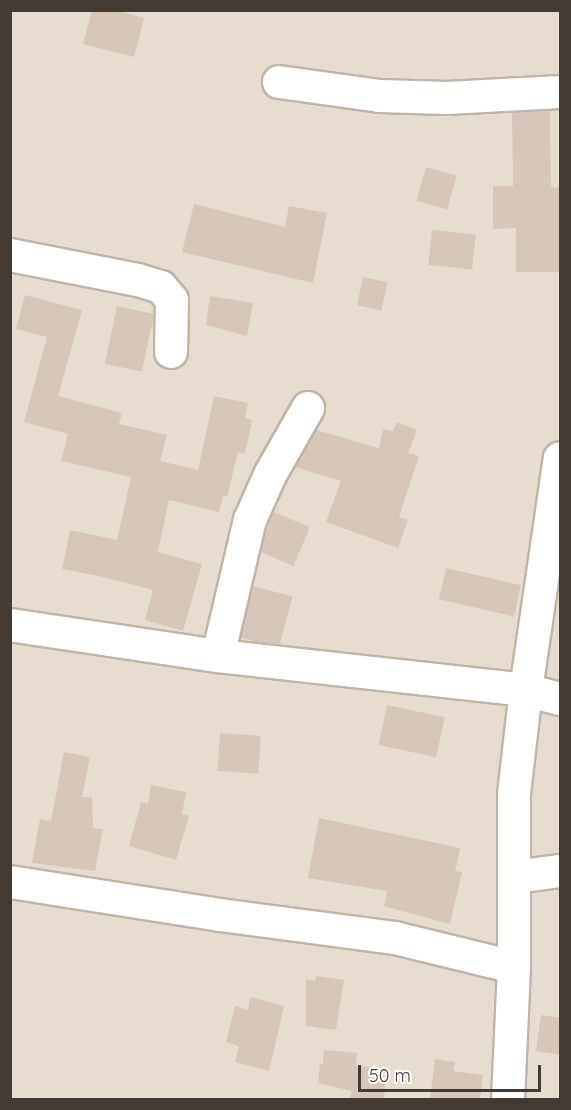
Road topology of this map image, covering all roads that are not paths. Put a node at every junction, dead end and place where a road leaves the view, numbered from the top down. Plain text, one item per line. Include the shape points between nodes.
1 (279, 82) dead end
2 (561, 92) edge
3 (10, 255) edge
4 (171, 352) dead end
5 (308, 408) dead end
6 (561, 458) edge
7 (10, 625) edge
8 (218, 656) junction
9 (526, 690) junction
10 (561, 699) edge
11 (561, 871) edge
12 (515, 877) junction
13 (10, 882) edge
14 (514, 966) junction
15 (508, 1100) edge

1 - 2 street via 380,96 447,99
3 - 4 street via 161,287 172,300
5 - 8 street via 250,520
6 - 9 street
7 - 8 street
8 - 9 street
9 - 10 street
9 - 12 street via 514,794
11 - 12 street
12 - 14 street
13 - 14 street via 395,938
14 - 15 street

